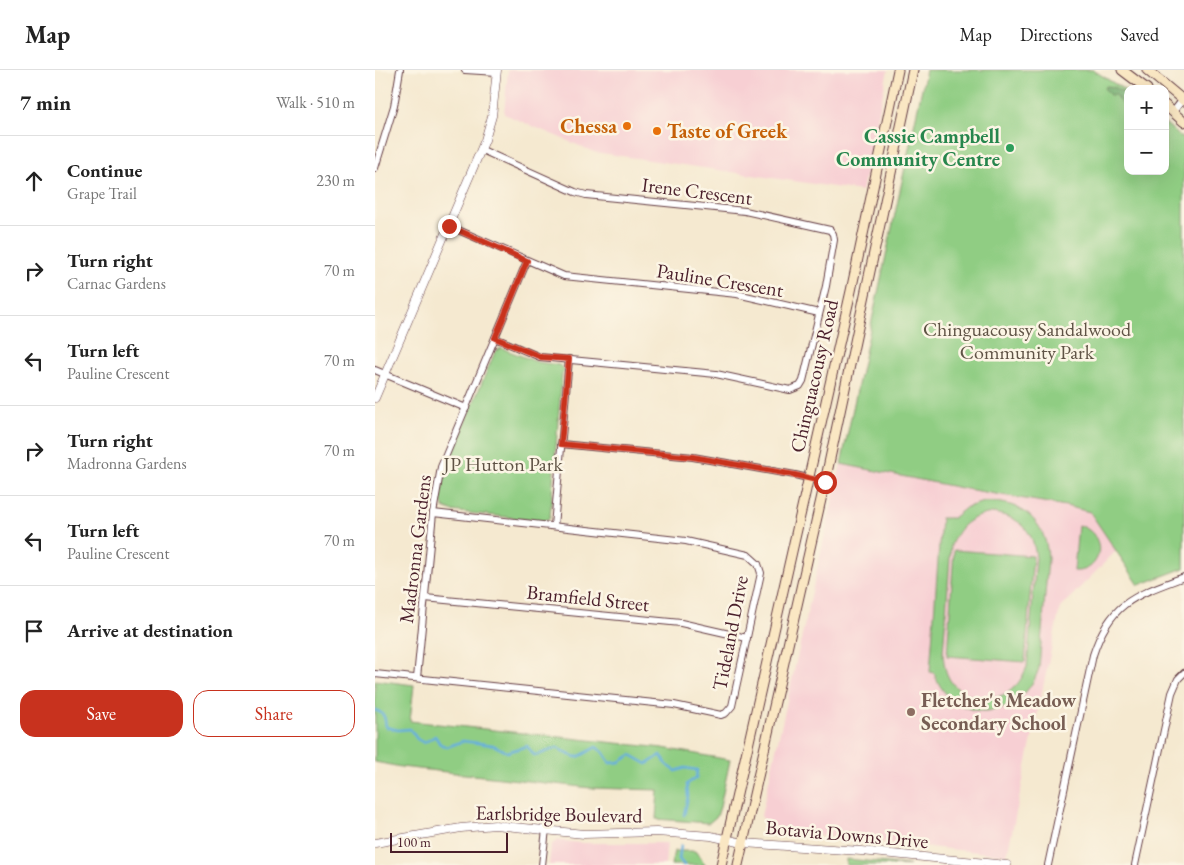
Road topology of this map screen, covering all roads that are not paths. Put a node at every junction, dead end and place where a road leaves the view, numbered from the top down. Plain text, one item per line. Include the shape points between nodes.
1 (400, 70) edge
2 (465, 70) edge
3 (899, 70) edge
4 (913, 70) edge
5 (1121, 70) edge
6 (1147, 70) edge
7 (497, 71) edge
8 (1142, 85) edge
9 (1184, 99) edge
10 (1169, 108) edge
11 (1173, 112) junction
12 (1184, 122) edge
13 (482, 150) junction
14 (375, 168) edge
15 (449, 226) junction
16 (527, 261) junction
17 (819, 313) junction
18 (495, 338) junction
19 (569, 359) junction
20 (375, 370) edge
21 (385, 375) junction
22 (375, 398) edge
23 (466, 408) junction
24 (561, 444) junction
25 (809, 479) junction
26 (825, 482) junction
27 (433, 513) junction
28 (554, 526) junction
29 (1184, 577) edge
30 (425, 598) junction
31 (747, 638) junction
32 (1184, 673) edge
33 (375, 674) edge
34 (417, 678) junction
35 (545, 829) junction
36 (727, 839) junction
37 (375, 843) edge
38 (743, 843) junction
39 (542, 865) edge
40 (721, 865) edge
41 (738, 865) edge
42 (1007, 865) edge
43 (1048, 865) edge
44 (1135, 865) edge

1 - 14 street via 394,106
2 - 7 street
3 - 25 main road, Chinguacousy Road
4 - 26 main road, Chinguacousy Road
5 - 8 main road
6 - 9 main road
7 - 13 street via 492,116
9 - 11 street
10 - 11 main road
11 - 12 main road
13 - 15 street
13 - 17 street, Irene Crescent via 586,195 745,211 830,230 834,240
15 - 16 street, Pauline Crescent
15 - 21 street
16 - 17 street, Pauline Crescent via 564,276 737,294
16 - 18 street, Madronna Gardens
17 - 19 street via 803,381 790,390 716,374
18 - 19 street via 541,357
18 - 23 street, Madronna Gardens
19 - 24 street
20 - 21 street
21 - 22 street
21 - 23 street
23 - 27 street, Madronna Gardens via 441,467
24 - 25 street via 693,457
24 - 28 street
25 - 26 street
25 - 36 main road, Chinguacousy Road
26 - 38 main road, Chinguacousy Road
27 - 28 street, Tideland Drive
27 - 30 street, Madronna Gardens
28 - 31 street, Tideland Drive via 686,541 748,555 758,564 761,573
29 - 43 street via 1126,602 1100,635
30 - 31 street, Bramfield Street via 681,623
30 - 34 street, Madronna Gardens
31 - 34 street, Tideland Drive via 732,706 721,715 674,705
32 - 44 street via 1172,693
33 - 34 street, Tideland Drive
35 - 36 street, Earlsbridge Boulevard via 584,834 665,833
35 - 37 street, Earlsbridge Boulevard via 495,825
35 - 39 street
36 - 38 street, Earlsbridge Boulevard
36 - 40 main road, Chinguacousy Road
38 - 41 main road, Chinguacousy Road
38 - 42 street, Botavia Downs Drive

